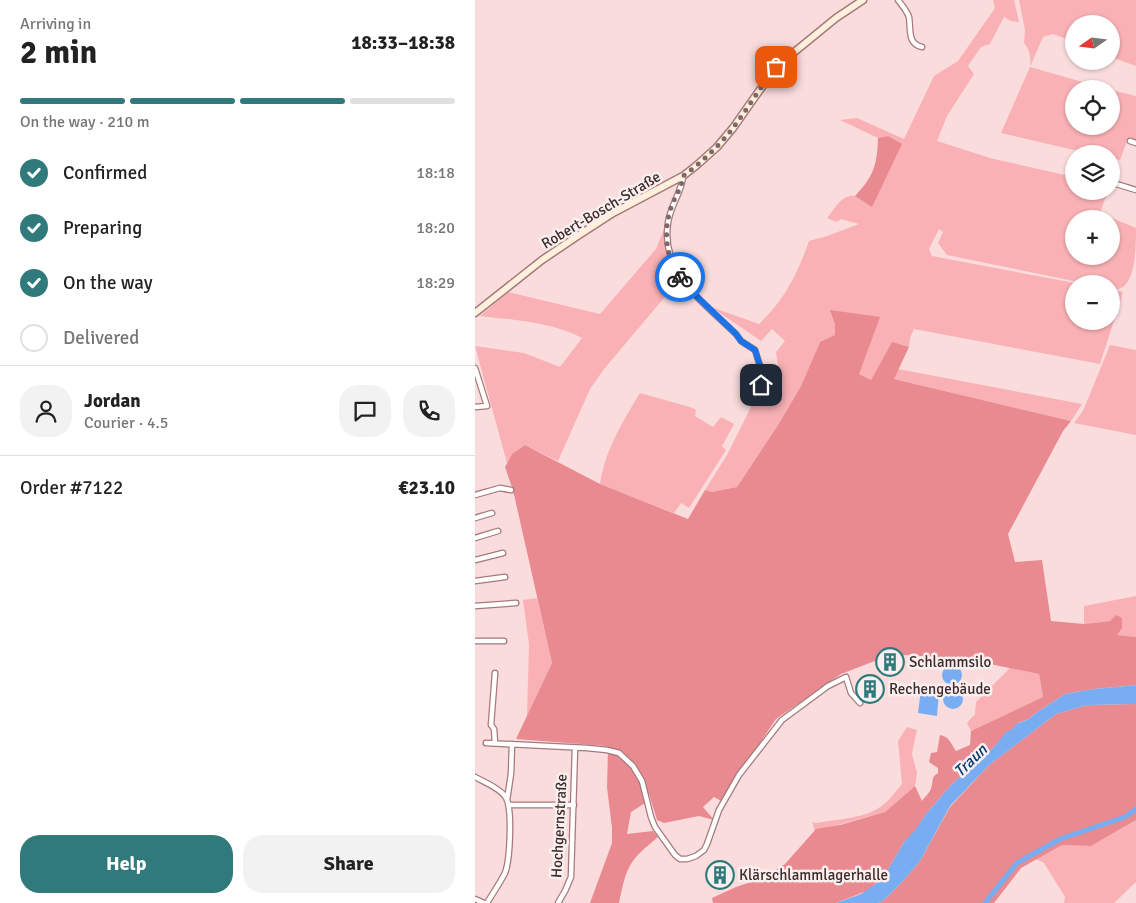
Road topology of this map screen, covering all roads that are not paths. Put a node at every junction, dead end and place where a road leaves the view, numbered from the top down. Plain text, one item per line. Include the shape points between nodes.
1 (863, 0) edge
2 (898, 0) edge
3 (922, 47) dead end
4 (1130, 141) dead end
5 (1136, 143) edge
6 (683, 176) junction
7 (1120, 184) edge
8 (1136, 190) edge
9 (475, 313) edge
10 (475, 368) edge
11 (761, 385) dead end
12 (475, 407) edge
13 (511, 490) dead end
14 (475, 495) edge
15 (492, 513) dead end
16 (475, 518) edge
17 (498, 532) dead end
18 (475, 538) edge
19 (503, 553) dead end
20 (475, 560) edge
21 (505, 577) dead end
22 (475, 582) edge
23 (516, 603) dead end
24 (475, 606) edge
25 (475, 640) edge
26 (504, 641) dead end
27 (495, 673) dead end
28 (860, 703) dead end
29 (486, 743) dead end
30 (495, 743) junction
31 (512, 744) junction
32 (575, 748) junction
33 (475, 777) edge
34 (508, 802) junction
35 (574, 805) junction
36 (475, 899) edge
37 (486, 903) edge
38 (558, 903) edge

1 - 6 main road, Robert-Bosch-Straße via 776,67 723,141
2 - 3 street via 908,15 913,43
4 - 5 street
6 - 9 main road, Robert-Bosch-Straße via 579,235
6 - 11 street via 666,234 672,263 686,286 741,341 755,350 761,369
7 - 8 street
10 - 12 street via 487,406
13 - 14 street via 500,488
15 - 16 street
17 - 18 street
19 - 20 street
21 - 22 street
23 - 24 street
25 - 26 street
27 - 30 street via 491,726
28 - 32 street via 851,693 846,677 782,720 734,784 719,810 703,850 687,859 675,855 655,827 642,781 628,760 607,750
29 - 30 street
30 - 31 street
31 - 32 street
31 - 34 street
32 - 35 street, Hochgernstraße
33 - 34 street via 499,790
34 - 35 street
34 - 37 street via 510,832 506,871
35 - 38 street, Hochgernstraße via 571,877
36 - 37 street

